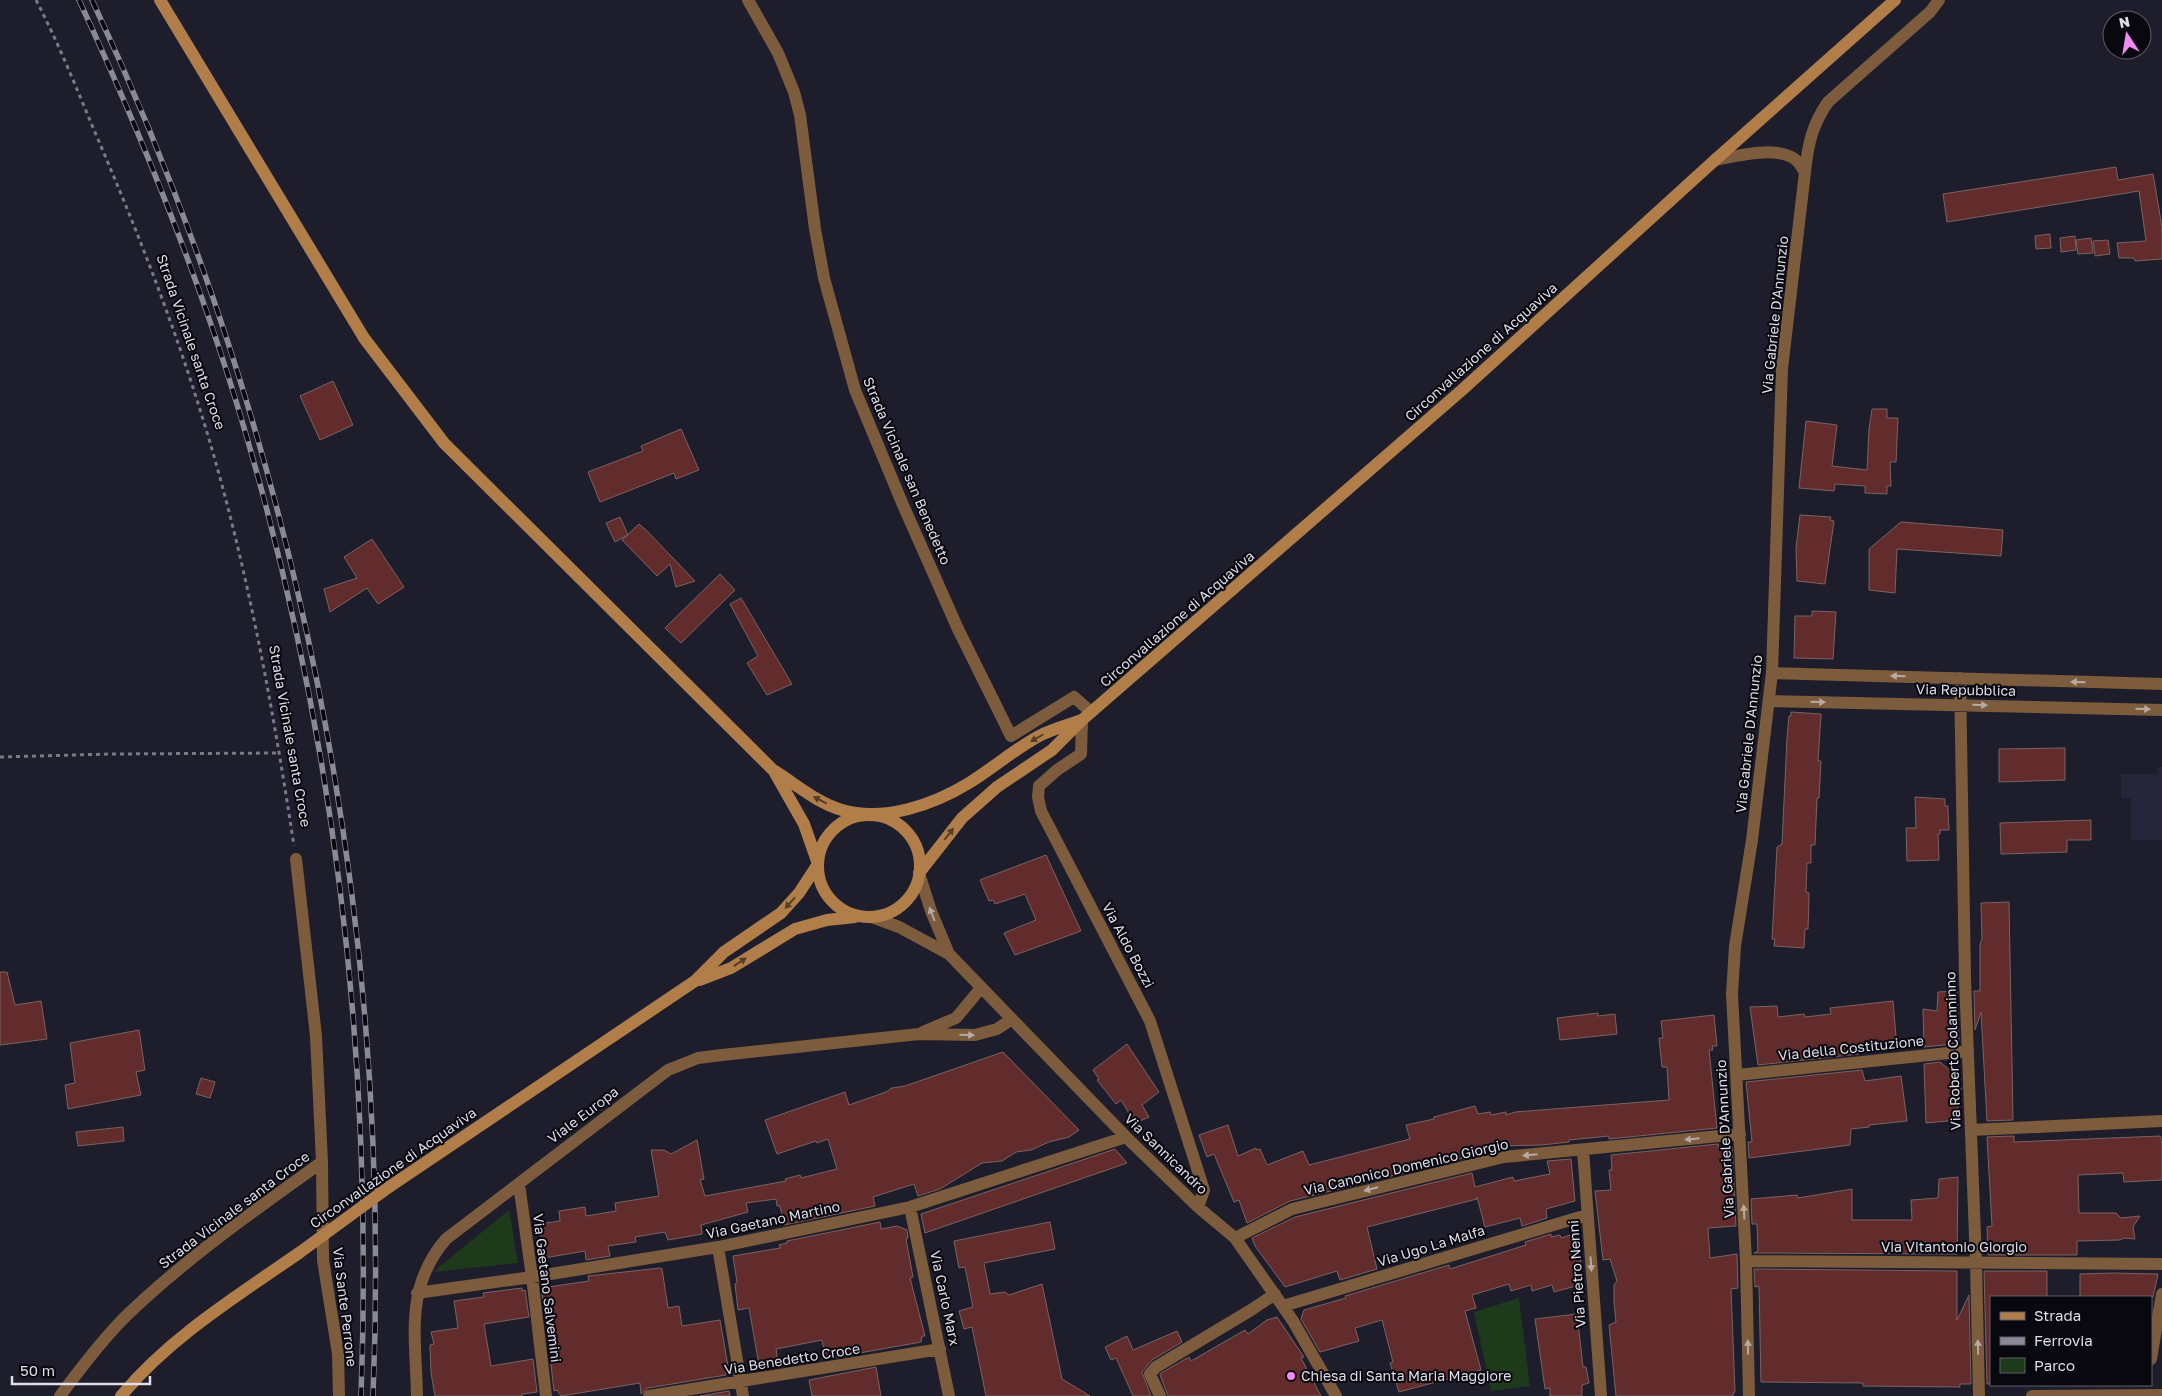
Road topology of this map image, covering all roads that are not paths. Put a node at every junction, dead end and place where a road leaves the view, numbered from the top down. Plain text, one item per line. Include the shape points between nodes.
1 (160, 0) edge
2 (748, 0) edge
3 (1895, 0) edge
4 (1939, 0) edge
5 (1715, 160) junction
6 (1804, 172) junction
7 (1772, 672) junction
8 (1960, 678) junction
9 (2162, 684) edge
10 (1769, 701) junction
11 (1960, 705) junction
12 (2162, 710) edge
13 (1087, 716) junction
14 (773, 770) junction
15 (866, 815) junction
16 (296, 859) road end
17 (818, 864) junction
18 (919, 874) junction
19 (866, 917) junction
20 (948, 954) junction
21 (695, 981) junction
22 (981, 988) junction
23 (1012, 1019) junction
24 (919, 1034) junction
25 (1968, 1051) junction
26 (1737, 1075) junction
27 (2162, 1121) edge
28 (1970, 1130) junction
29 (1740, 1134) junction
30 (1126, 1137) junction
31 (1583, 1150) junction
32 (322, 1162) junction
33 (518, 1184) junction
34 (910, 1207) junction
35 (1198, 1207) junction
36 (1587, 1215) junction
37 (1235, 1238) junction
38 (718, 1247) junction
39 (1746, 1261) junction
40 (1976, 1262) junction
41 (2162, 1264) edge
42 (532, 1277) junction
43 (417, 1293) junction
44 (1274, 1294) junction
45 (2162, 1294) edge
46 (1283, 1306) junction
47 (940, 1349) junction
48 (2152, 1353) edge
49 (741, 1383) junction
50 (2145, 1392) edge
51 (2162, 1395) edge
52 (60, 1396) edge
53 (121, 1396) edge
54 (339, 1396) edge
55 (417, 1396) edge
56 (546, 1396) edge
57 (654, 1396) edge
58 (743, 1396) edge
59 (949, 1396) edge
60 (1160, 1396) edge
61 (1336, 1396) edge
62 (1601, 1396) edge
63 (1749, 1396) edge
64 (1979, 1396) edge
65 (2032, 1396) edge

1 - 14 main road via 364,338 444,443
2 - 13 street, Strada Vicinale san Benedetto via 778,53 794,92 824,278 855,390 958,630 1011,736 1074,697
3 - 5 main road, Circonvallazione di Acquaviva
4 - 6 street, Via Gabriele D'Annunzio via 1930,12 1828,102 1817,118 1808,143
5 - 6 street via 1760,152 1784,155 1797,160
5 - 13 main road, Circonvallazione di Acquaviva via 1462,390
6 - 7 street, Via Gabriele D'Annunzio via 1782,368
8 -> 7 street, Via Repubblica
7 - 10 street, Via Gabriele D'Annunzio
9 -> 8 street, Via Repubblica
8 - 11 street, Via Roberto Colanninno
10 -> 11 street, Via Repubblica
10 - 26 street, Via Gabriele D'Annunzio via 1735,946 1732,994
11 -> 12 street, Via Repubblica
11 - 25 street, Via Roberto Colanninno
13 -> 15 main road via 1040,735 968,784 928,802 898,812
18 -> 13 main road, Circonvallazione di Acquaviva via 962,818 997,787 1052,750
13 - 35 street, Via Aldo Bozzi via 1082,754 1039,786 1038,797 1042,811 1150,1021 1204,1190
15 -> 14 main road via 824,803
14 - 17 main road via 804,824
15 - 17 main road via 851,818 828,836
15 - 18 main road via 895,822 906,832 915,844
16 - 32 street, Strada Vicinale santa Croce via 316,1036
17 - 19 main road via 819,878 834,903 846,912
17 -> 21 main road via 781,913 724,952
18 - 19 main road via 914,890 904,904 889,913
20 -> 18 street
19 - 20 street via 899,927
21 -> 19 main road via 731,968 794,929 827,920
20 - 22 street, Via Sannicandro
21 - 53 main road, Circonvallazione di Acquaviva, bridge via 389,1187 182,1337
22 - 23 street, Via Sannicandro
22 - 24 street, Viale Europa via 956,1018
24 -> 23 street, Viale Europa via 975,1035 997,1029
23 - 30 street, Via Sannicandro
24 - 33 street, Viale Europa via 722,1055 683,1063 651,1082
25 - 26 street, Via della Costituzione
25 - 28 street, Via Roberto Colanninno
26 - 29 street, Via Gabriele D'Annunzio
27 - 28 street
28 - 40 street, Via Roberto Colanninno
29 -> 31 street, Via Canonico Domenico Giorgio
39 -> 29 street, Via Gabriele D'Annunzio
30 - 34 street, Via Gaetano Martino
30 - 35 street, Via Sannicandro
31 - 36 street, Via Pietro Nenni
31 -> 37 street, Via Canonico Domenico Giorgio via 1504,1157 1292,1208
32 - 52 street, Strada Vicinale santa Croce via 257,1210 124,1318
32 - 54 street, Via Sante Perrone via 323,1260 338,1354
33 - 42 street, Via Gaetano Salvemini
33 - 43 street, Viale Europa via 446,1240 433,1254
34 - 38 street, Via Gaetano Martino
34 - 47 street, Via Carlo Marx
35 - 37 street, Via Sannicandro
36 - 46 street, Via Ugo La Malfa
36 -> 62 street, Via Pietro Nenni
37 - 44 street, Via Sannicandro
38 - 42 street, Via Gaetano Martino
38 - 49 street
39 - 40 street, Via Vitantonio Giorgio
63 -> 39 street, Via Gabriele D'Annunzio
40 - 41 street, Via Vitantonio Giorgio
64 -> 40 street, Via Roberto Colanninno
42 - 43 street, Via Gaetano Martino
42 - 56 street, Via Gaetano Salvemini
43 - 55 street, Viale Europa
44 - 46 street, Via Sannicandro
44 - 60 street via 1156,1367 1150,1374
45 - 48 street
46 - 61 street, Via Sannicandro
47 - 49 street, Via Benedetto Croce
47 - 59 street, Via Carlo Marx
49 - 57 street, Via Benedetto Croce
49 - 58 street
50 - 51 street
50 - 65 street

